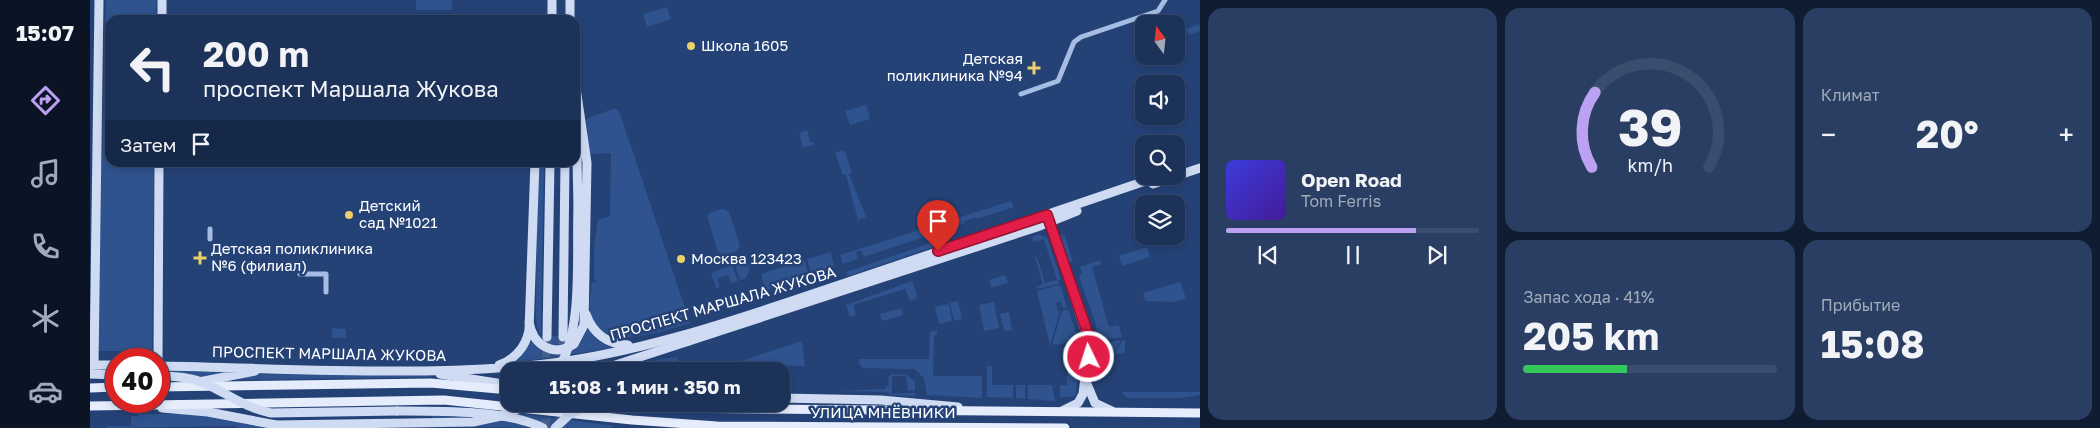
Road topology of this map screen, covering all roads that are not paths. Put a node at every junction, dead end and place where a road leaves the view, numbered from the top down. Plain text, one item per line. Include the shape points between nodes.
1 (99, 0) edge
2 (162, 0) edge
3 (552, 0) edge
4 (570, 0) edge
5 (1165, 0) edge
6 (162, 15) edge
7 (552, 15) edge
8 (570, 15) edge
9 (1021, 94) dead end
10 (580, 116) edge
11 (1200, 162) edge
12 (159, 167) edge
13 (535, 167) edge
14 (550, 167) edge
15 (565, 167) edge
16 (577, 167) edge
17 (1185, 167) edge
18 (1200, 168) edge
19 (1185, 173) edge
20 (1136, 185) edge
21 (1149, 185) edge
22 (1048, 218) junction
23 (210, 229) dead end
24 (210, 239) dead end
25 (300, 274) dead end
26 (326, 292) dead end
27 (585, 309) junction
28 (529, 322) junction
29 (562, 336) tunnel mouth
30 (547, 337) tunnel mouth
31 (646, 344) junction
32 (158, 348) edge
33 (562, 362) edge
34 (626, 362) edge
35 (92, 365) edge
36 (105, 365) edge
37 (170, 366) edge
38 (278, 368) junction
39 (481, 368) junction
40 (393, 370) junction
41 (90, 375) edge
42 (105, 375) edge
43 (170, 377) edge
44 (1086, 379) junction
45 (500, 383) edge
46 (170, 386) edge
47 (105, 387) edge
48 (170, 387) edge
49 (90, 388) edge
50 (500, 389) edge
51 (790, 398) edge
52 (170, 404) edge
53 (90, 406) edge
54 (105, 406) edge
55 (170, 408) edge
56 (790, 409) edge
57 (983, 410) junction
58 (448, 412) junction
59 (510, 412) edge
60 (574, 412) edge
61 (1060, 412) junction
62 (1123, 413) junction
63 (1200, 413) edge
64 (717, 426) junction
65 (453, 428) edge
66 (543, 428) edge
67 (555, 428) edge
68 (687, 428) edge
69 (1029, 428) edge
70 (1065, 428) edge

1 - 35 main road
2 - 6 main road
3 - 7 main road
4 - 8 main road
5 - 9 street via 1158,11 1080,37 1074,42 1058,81
10 - 27 main road via 587,163
11 - 17 main road
12 - 32 main road
13 - 28 main road
14 - 30 main road
15 - 29 main road
16 - 33 main road, bridge via 573,330
18 - 19 main road, ПРОСПЕКТ МАРШАЛА ЖУКОВА
20 - 22 main road, ПРОСПЕКТ МАРШАЛА ЖУКОВА
21 - 22 main road, ПРОСПЕКТ МАРШАЛА ЖУКОВА
22 - 31 main road, ПРОСПЕКТ МАРШАЛА ЖУКОВА
22 - 34 main road, ПРОСПЕКТ МАРШАЛА ЖУКОВА, bridge
22 - 44 main road via 1088,338
23 - 24 street
25 - 26 street via 326,274
27 - 28 main road via 578,340 563,349 552,350 539,343
27 - 31 main road via 592,326 605,339 624,345
28 - 39 main road via 527,339 515,356 502,364
31 - 39 main road, ПРОСПЕКТ МАРШАЛА ЖУКОВА via 546,363
35 - 36 main road
37 - 38 main road, ПРОСПЕКТ МАРШАЛА ЖУКОВА
38 - 40 main road, ПРОСПЕКТ МАРШАЛА ЖУКОВА
38 - 46 main road
39 - 40 main road, ПРОСПЕКТ МАРШАЛА ЖУКОВА
40 - 45 main road
41 - 42 main road
43 - 58 main road, bridge via 200,382 252,408 271,413
44 - 61 main road via 1078,403
44 - 62 main road via 1094,403
47 - 49 main road
48 - 50 main road, ПРОСПЕКТ МАРШАЛА ЖУКОВА via 431,383
51 - 57 main road via 881,400
52 - 64 main road, УЛИЦА МНЁВНИКИ via 432,400
53 - 54 main road
55 - 59 main road, bridge via 276,425 473,422
56 - 57 main road, УЛИЦА МНЁВНИКИ
57 - 61 main road, УЛИЦА МНЁВНИКИ
58 - 65 main road via 454,418
58 - 66 main road via 518,420
60 - 67 main road, bridge
61 - 62 main road, УЛИЦА МНЁВНИКИ
62 - 63 main road, УЛИЦА МНЁВНИКИ
64 - 68 main road
64 - 69 main road, УЛИЦА МНЁВНИКИ
69 - 70 main road, УЛИЦА МНЁВНИКИ

